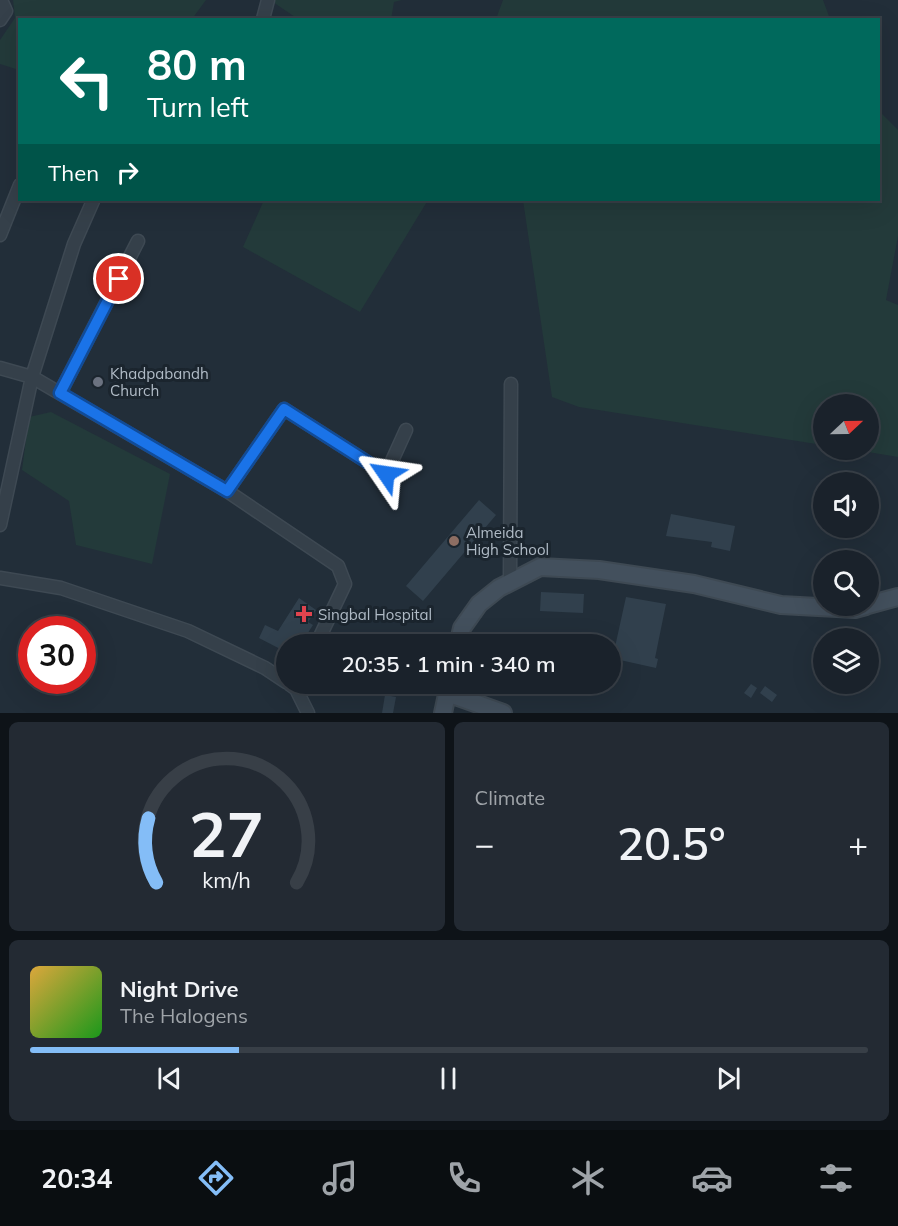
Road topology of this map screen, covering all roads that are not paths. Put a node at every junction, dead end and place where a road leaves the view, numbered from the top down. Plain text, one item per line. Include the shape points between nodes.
1 (1, 0) edge
2 (268, 0) edge
3 (263, 18) edge
4 (0, 20) edge
5 (18, 190) edge
6 (93, 201) dead end
7 (0, 235) edge
8 (138, 241) dead end
9 (0, 368) edge
10 (32, 377) junction
11 (512, 384) dead end
12 (60, 393) junction
13 (406, 430) dead end
14 (227, 491) junction
15 (0, 525) edge
16 (0, 578) edge
17 (510, 582) junction
18 (898, 597) edge
19 (879, 603) edge
20 (813, 607) edge
21 (321, 634) edge
22 (461, 634) edge
23 (276, 675) edge
24 (297, 694) edge
25 (447, 694) edge
26 (459, 694) edge
27 (308, 713) edge
28 (443, 713) edge
29 (503, 713) edge

1 - 4 street via 6,11
2 - 3 street
5 - 7 street
6 - 10 street via 74,244
8 - 12 street
9 - 10 street
10 - 12 street
10 - 15 street
11 - 17 street
12 - 14 street
13 - 14 street via 386,474 284,409
14 - 21 street via 338,566 345,584
16 - 23 street via 61,588 188,631
17 - 20 main road via 540,567 599,570 694,584 782,605
17 - 22 main road via 479,604
18 - 19 main road
24 - 27 street
25 - 28 main road
26 - 29 main road

